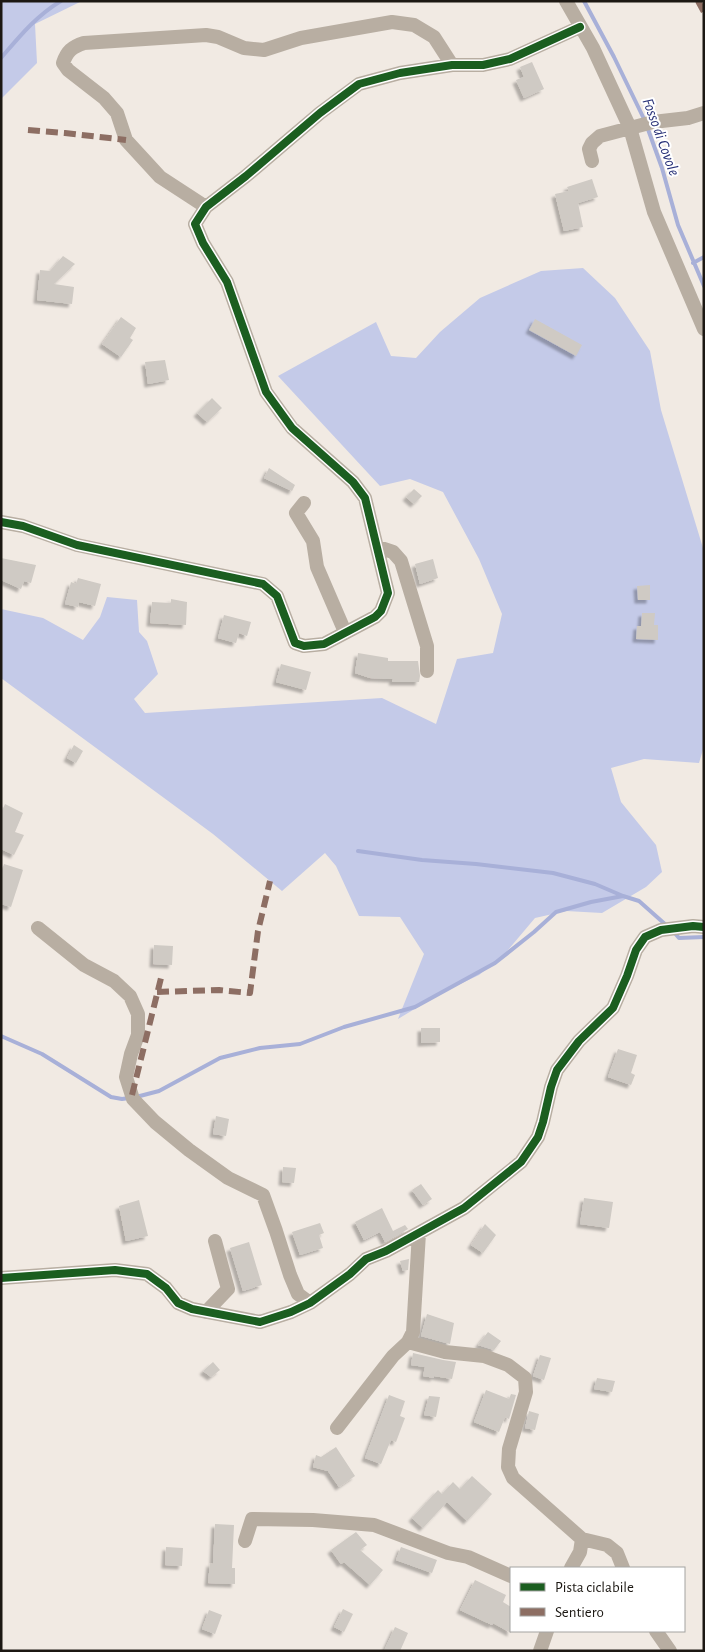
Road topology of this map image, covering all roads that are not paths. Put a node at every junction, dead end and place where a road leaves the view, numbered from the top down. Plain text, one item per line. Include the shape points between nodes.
1 (566, 1) edge
2 (580, 27) junction
3 (452, 65) junction
4 (704, 113) edge
5 (641, 126) junction
6 (592, 161) dead end
7 (206, 207) junction
8 (704, 328) edge
9 (304, 503) dead end
10 (1, 522) edge
11 (378, 548) junction
12 (345, 632) junction
13 (427, 671) dead end
14 (704, 927) edge
15 (38, 928) dead end
16 (419, 1233) junction
17 (215, 1241) dead end
18 (1, 1278) edge
19 (310, 1303) junction
20 (206, 1312) junction
21 (408, 1342) junction
22 (337, 1428) dead end
23 (582, 1539) junction
24 (245, 1541) dead end
25 (572, 1567) edge
26 (623, 1567) edge
27 (510, 1576) edge
28 (547, 1632) edge
29 (657, 1632) edge
30 (540, 1651) edge
31 (670, 1651) edge

1 - 2 street
2 - 3 street via 510,59 483,65
2 - 5 street
3 - 7 street via 400,73 359,84
3 - 7 street via 434,37 414,25 392,22 301,38 264,50 244,48 206,35 73,46 63,63 68,70 104,98 116,113 126,140 160,177
4 - 5 street
5 - 6 street via 595,139 589,149
5 - 8 street via 654,212
7 - 11 street via 195,224 227,282 266,392 292,428 353,482 365,498
9 - 12 street via 296,513 313,541 317,567
10 - 12 street via 23,526 77,545 264,584 277,596 295,643 304,646 324,644
11 - 12 street via 388,593 381,611 375,618
11 - 13 street via 394,552 401,561 427,646
14 - 16 street via 661,930 645,938 636,950 613,1008 579,1041 558,1070 538,1137 521,1162 464,1208
15 - 19 street via 84,965 114,981 130,996 138,1014 138,1035 126,1078 133,1098 155,1122 189,1150 228,1178 263,1195 298,1294
16 - 19 street via 366,1260
16 - 21 street via 413,1332
17 - 20 street via 228,1289
18 - 20 street via 115,1270 146,1274 166,1288 178,1303
19 - 20 street via 260,1322
21 - 22 street via 393,1356
21 - 23 street via 445,1352 484,1356 508,1365 525,1378 526,1392 509,1449 508,1467 514,1478
23 - 25 street via 580,1552
23 - 26 street via 607,1545 618,1553
24 - 27 street via 252,1519 374,1525 448,1553 468,1557
28 - 30 street
29 - 31 street

